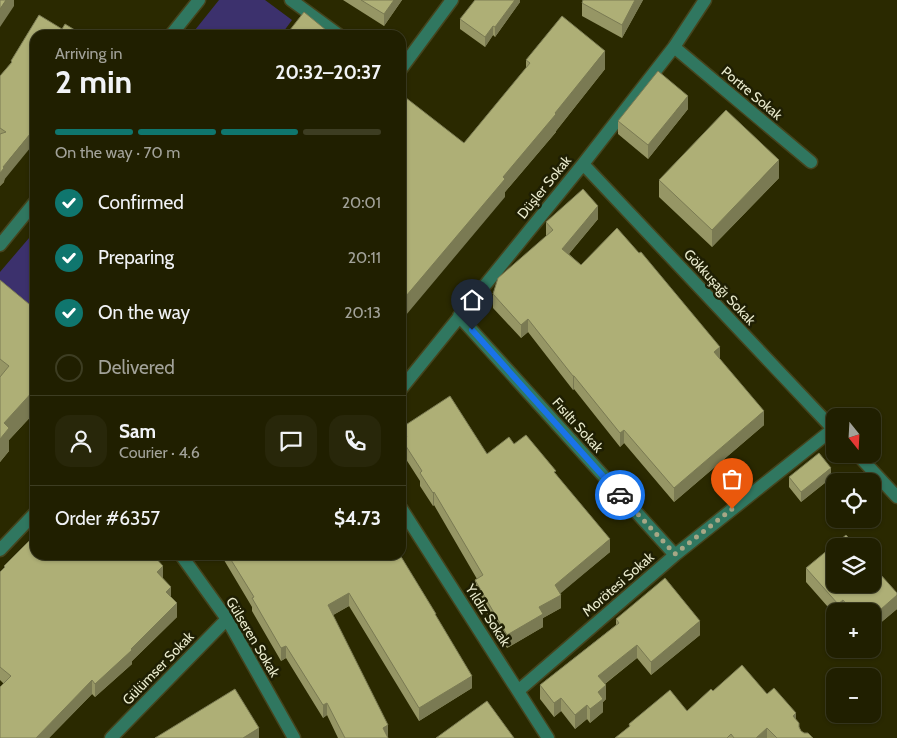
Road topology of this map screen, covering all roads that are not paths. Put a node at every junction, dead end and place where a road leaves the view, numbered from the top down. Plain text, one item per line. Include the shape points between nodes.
1 (199, 0) edge
2 (291, 0) edge
3 (452, 0) edge
4 (705, 0) edge
5 (174, 30) edge
6 (333, 30) edge
7 (674, 47) junction
8 (406, 62) edge
9 (811, 162) dead end
10 (583, 164) junction
11 (30, 208) edge
12 (0, 245) edge
13 (459, 316) junction
14 (406, 383) edge
15 (826, 422) edge
16 (826, 436) edge
17 (865, 463) edge
18 (897, 497) edge
19 (406, 516) edge
20 (30, 518) edge
21 (0, 550) edge
22 (675, 554) junction
23 (186, 560) edge
24 (227, 619) junction
25 (518, 691) junction
26 (111, 738) edge
27 (294, 738) edge
28 (548, 738) edge

1 - 5 street
2 - 6 street
3 - 8 street
4 - 7 street, Düşler Sokak
7 - 9 street, Portre Sokak
7 - 10 street, Düşler Sokak
10 - 13 street, Düşler Sokak
10 - 15 street, Gökkuşağı Sokak
11 - 12 street
13 - 14 street, Düşler Sokak
13 - 22 street, Fısıltı Sokak
16 - 22 street, Morötesi Sokak
17 - 18 street
19 - 25 street, Yıldız Sokak
20 - 21 street
22 - 25 street, Morötesi Sokak
23 - 24 street, Gülseren Sokak
24 - 26 street, Gülümser Sokak
24 - 27 street, Gülseren Sokak
25 - 28 street, Yıldız Sokak

